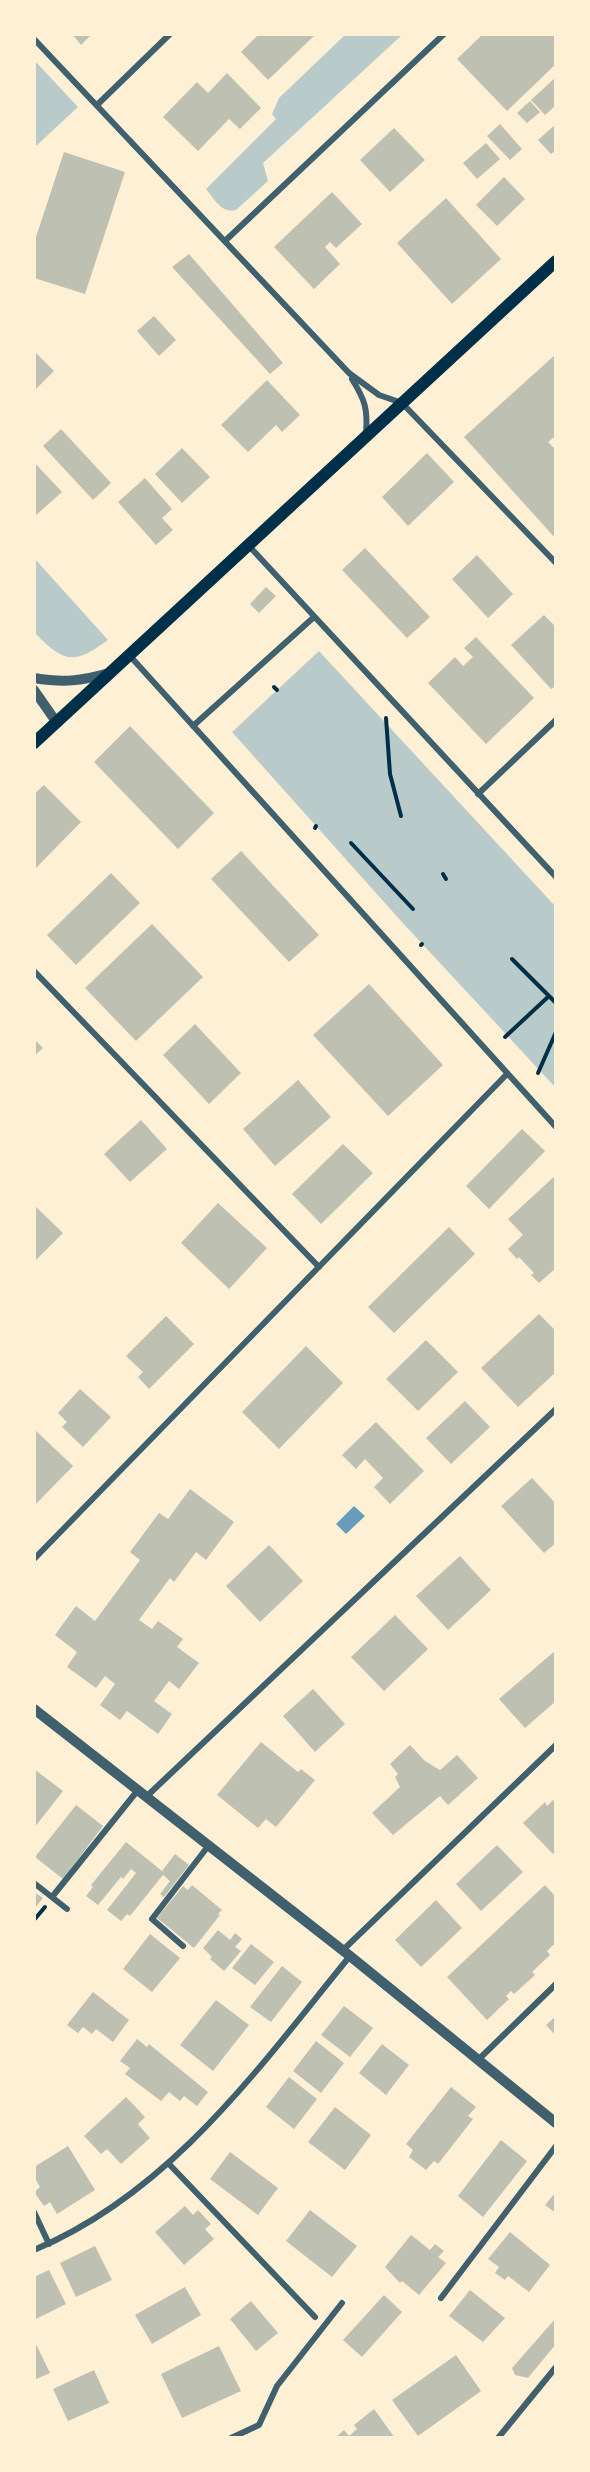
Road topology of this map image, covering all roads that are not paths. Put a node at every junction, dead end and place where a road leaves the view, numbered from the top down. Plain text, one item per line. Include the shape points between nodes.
1 (170, 34) edge
2 (444, 34) edge
3 (34, 39) edge
4 (97, 105) junction
5 (225, 241) junction
6 (555, 261) edge
7 (349, 373) junction
8 (402, 403) junction
9 (365, 438) junction
10 (249, 546) junction
11 (555, 563) edge
12 (314, 617) junction
13 (130, 656) junction
14 (112, 672) junction
15 (34, 678) edge
16 (34, 690) edge
17 (555, 720) edge
18 (57, 723) junction
19 (193, 726) junction
20 (35, 742) edge
21 (478, 794) junction
22 (555, 877) edge
23 (34, 971) edge
24 (507, 1074) junction
25 (555, 1127) edge
26 (319, 1267) junction
27 (555, 1408) edge
28 (34, 1559) edge
29 (34, 1709) edge
30 (555, 1745) edge
31 (143, 1792) junction
32 (209, 1844) junction
33 (34, 1883) edge
34 (52, 1897) junction
35 (67, 1909) dead end
36 (183, 1946) dead end
37 (347, 1953) junction
38 (555, 1984) edge
39 (478, 2060) junction
40 (555, 2123) edge
41 (555, 2146) edge
42 (169, 2164) junction
43 (34, 2212) edge
44 (49, 2244) junction
45 (34, 2250) edge
46 (441, 2298) dead end
47 (342, 2303) dead end
48 (315, 2317) dead end
49 (555, 2367) edge
50 (231, 2438) edge
51 (498, 2438) edge

1 - 4 street
2 - 5 street
3 - 4 street
4 - 5 street
5 - 7 street
6 - 8 main road
7 - 8 street via 379,395
7 - 9 street via 364,399
8 - 9 main road
8 - 11 street
9 - 10 main road
10 - 12 street
10 - 13 main road
12 - 19 street
12 - 21 street
13 - 14 main road
13 - 19 street
14 - 15 street via 63,682
14 - 18 main road
16 - 18 street
17 - 21 street
18 - 20 main road
19 - 24 street
21 - 22 street
23 - 26 street
24 - 25 street
24 - 26 street
26 - 28 street
27 - 31 street
29 - 31 street
30 - 37 street
31 - 32 street
31 - 34 street
32 - 36 street via 152,1919
32 - 37 street
33 - 34 street
34 - 35 street
37 - 39 street
37 - 42 street via 223,2111
38 - 39 street
39 - 40 street
41 - 46 street
42 - 44 street via 88,2224
42 - 48 street
43 - 44 street
44 - 45 street
47 - 50 street via 277,2386 259,2425
49 - 51 street

